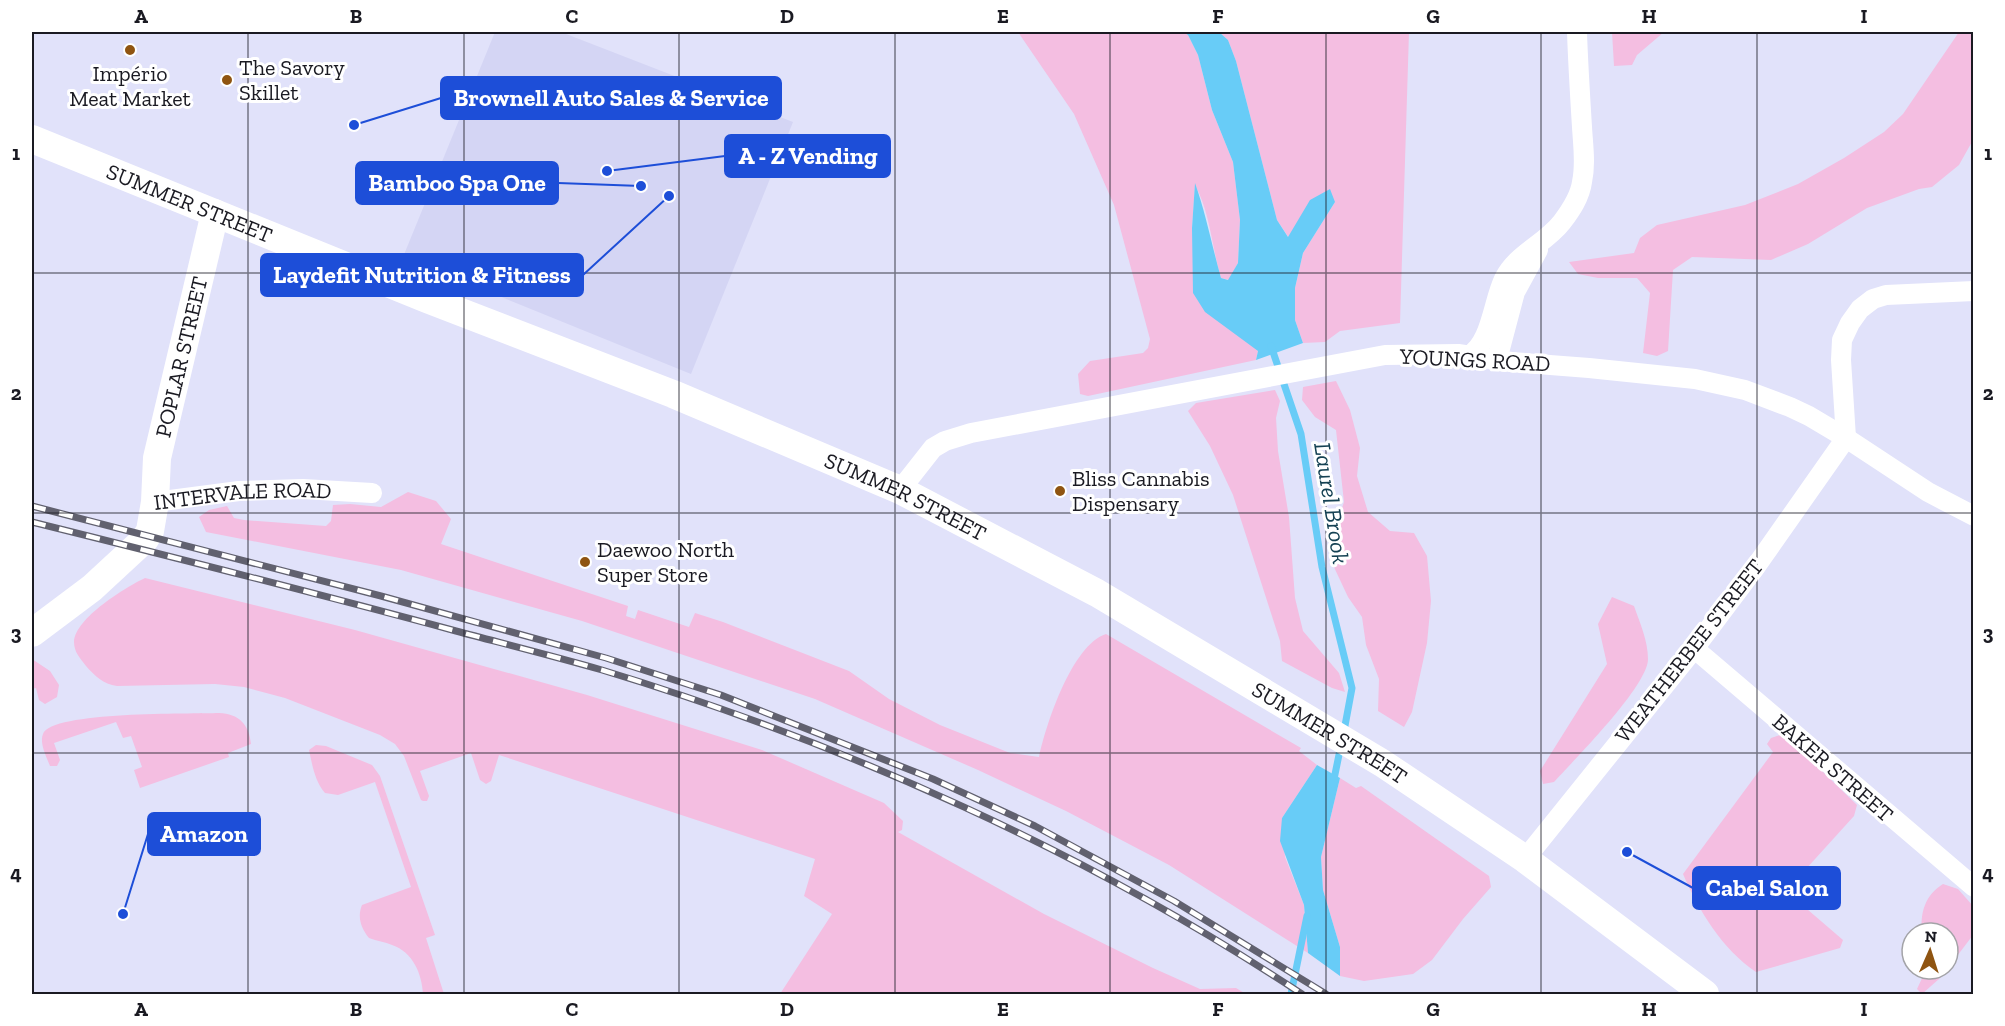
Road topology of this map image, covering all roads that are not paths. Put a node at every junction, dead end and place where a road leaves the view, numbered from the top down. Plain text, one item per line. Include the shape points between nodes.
1 (1577, 32) edge
2 (32, 139) edge
3 (215, 213) junction
4 (1542, 243) junction
5 (1974, 291) edge
6 (1468, 356) junction
7 (1497, 360) junction
8 (1846, 438) junction
9 (900, 490) junction
10 (372, 493) dead end
11 (155, 502) junction
12 (1974, 516) edge
13 (32, 633) edge
14 (1693, 650) junction
15 (1525, 859) junction
16 (1974, 888) edge
17 (1705, 994) edge

1 - 4 street via 1582,182 1567,215
2 - 3 main road, SUMMER STREET
3 - 9 main road, SUMMER STREET via 665,391
3 - 11 main road, POPLAR STREET via 157,458
4 - 6 street via 1512,265 1481,345
4 - 7 street via 1515,292
5 - 8 street via 1887,295 1873,298 1855,315 1845,331 1842,346
6 - 7 street, YOUNGS ROAD
6 - 9 street, YOUNGS ROAD via 1385,355 1014,424 945,441 933,448
7 - 8 street, YOUNGS ROAD via 1722,384 1790,406
8 - 12 street, YOUNGS ROAD via 1928,492
8 - 14 street, WEATHERBEE STREET
9 - 15 main road, SUMMER STREET via 1097,593 1382,763
10 - 11 street, INTERVALE ROAD via 239,491
11 - 13 main road, INTERVALE ROAD via 145,539 92,588
14 - 15 street, WEATHERBEE STREET
14 - 16 street, BAKER STREET
15 - 17 main road, SUMMER STREET

